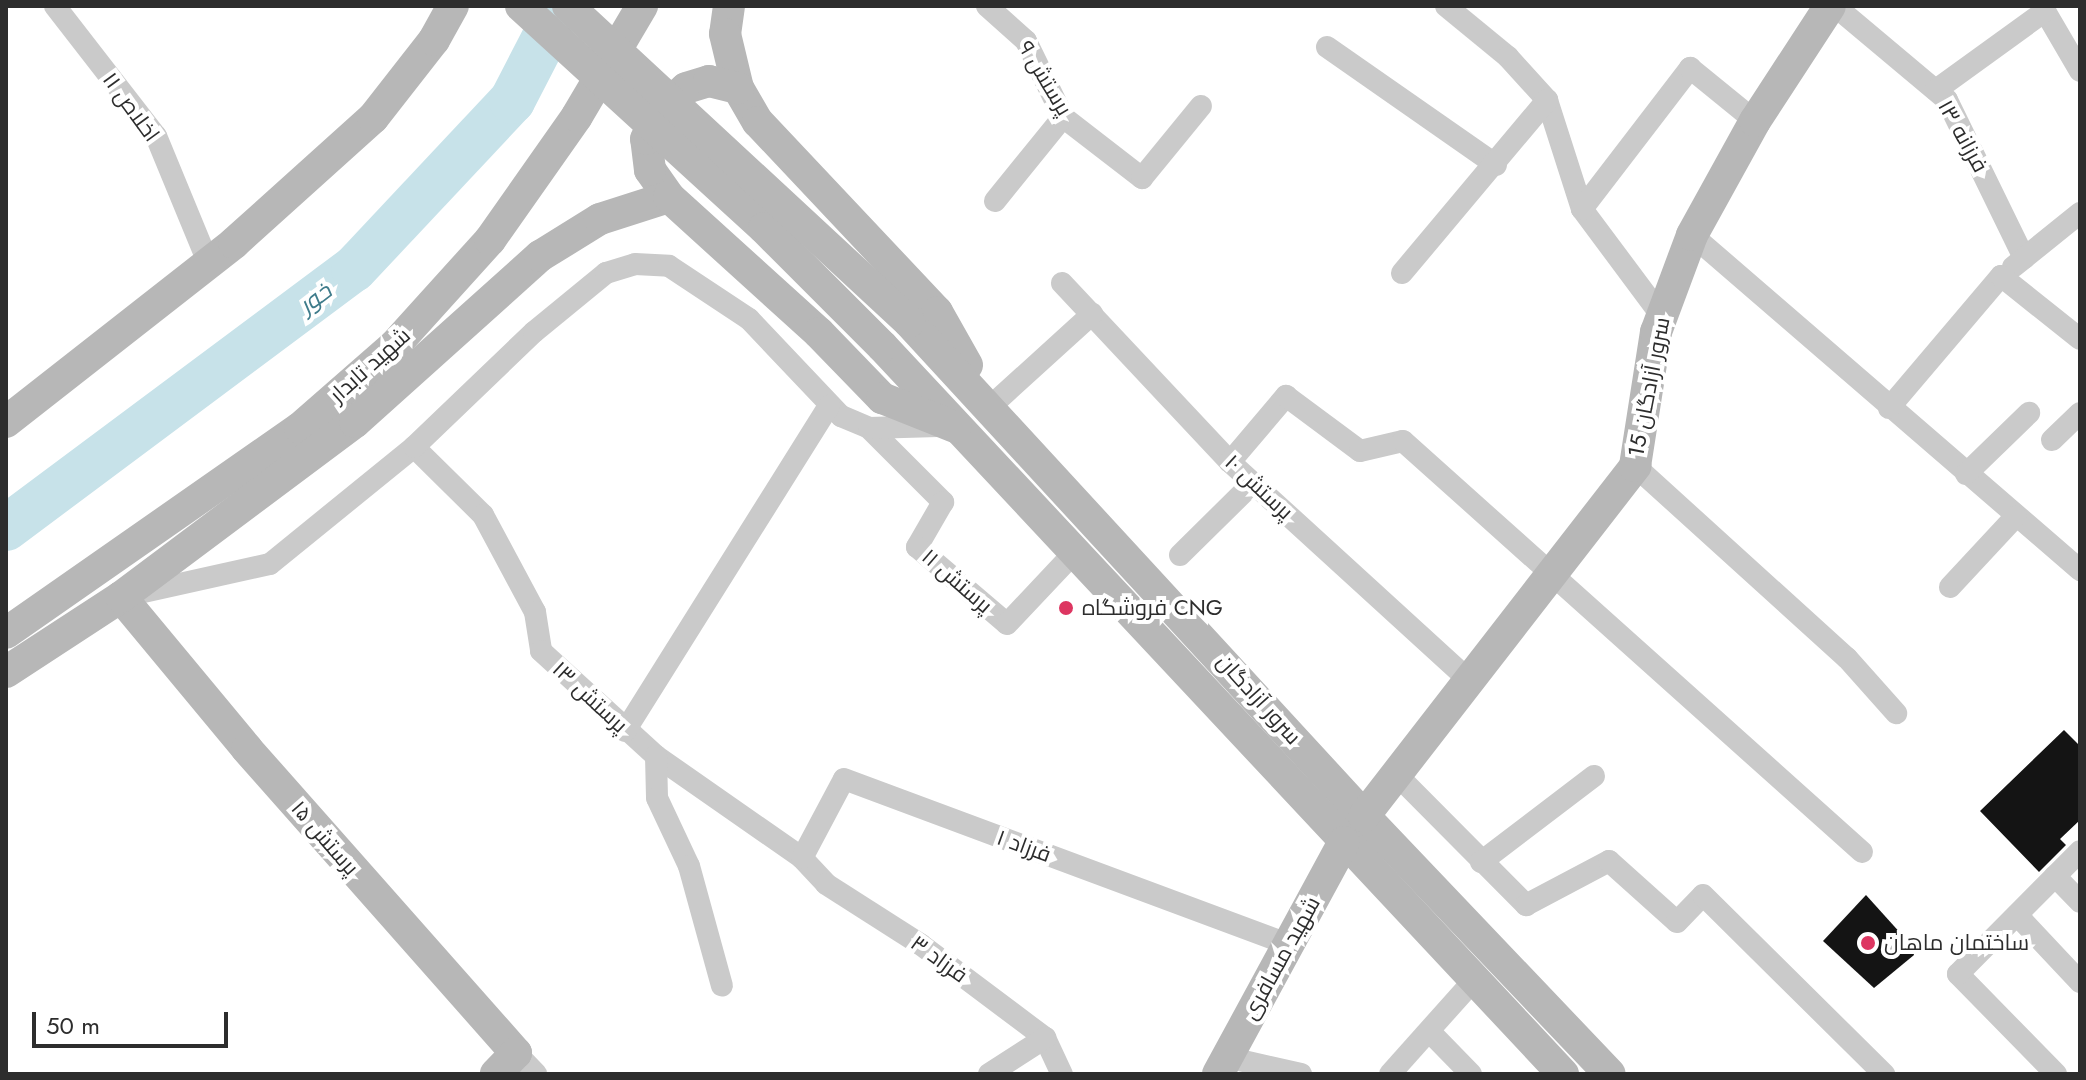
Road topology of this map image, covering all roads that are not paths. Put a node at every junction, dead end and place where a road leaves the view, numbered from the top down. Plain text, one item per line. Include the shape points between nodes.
1 (55, 6) edge
2 (436, 6) edge
3 (453, 6) edge
4 (521, 6) edge
5 (568, 6) edge
6 (642, 6) edge
7 (729, 6) edge
8 (987, 6) edge
9 (1446, 6) edge
10 (1832, 6) edge
11 (2043, 9) edge
12 (434, 40) junction
13 (1327, 47) dead end
14 (2074, 47) edge
15 (2080, 71) edge
16 (738, 88) junction
17 (1936, 90) junction
18 (1547, 100) junction
19 (1201, 106) dead end
20 (1063, 117) junction
21 (1755, 121) junction
22 (1496, 165) junction
23 (669, 197) junction
24 (995, 201) dead end
25 (1582, 209) junction
26 (2080, 213) edge
27 (1692, 235) junction
28 (2024, 258) junction
29 (208, 262) junction
30 (1402, 273) dead end
31 (2001, 276) junction
32 (1062, 283) dead end
33 (1092, 314) junction
34 (1661, 315) junction
35 (2080, 339) edge
36 (829, 406) junction
37 (991, 406) junction
38 (1889, 408) junction
39 (2029, 413) dead end
40 (2080, 413) edge
41 (6, 422) edge
42 (955, 427) junction
43 (869, 428) junction
44 (2052, 440) dead end
45 (414, 447) junction
46 (1230, 462) junction
47 (1635, 466) junction
48 (1966, 474) junction
49 (1253, 483) junction
50 (2015, 517) junction
51 (1072, 555) junction
52 (1180, 555) dead end
53 (2080, 570) edge
54 (1548, 574) junction
55 (1950, 587) dead end
56 (121, 597) junction
57 (6, 633) edge
58 (6, 672) edge
59 (1468, 679) junction
60 (1896, 713) dead end
61 (625, 731) junction
62 (656, 756) junction
63 (1396, 774) junction
64 (1594, 776) dead end
65 (1364, 816) junction
66 (1344, 842) junction
67 (2080, 851) edge
68 (1862, 852) dead end
69 (802, 858) junction
70 (1481, 862) junction
71 (2055, 876) junction
72 (2080, 902) edge
73 (2017, 915) junction
74 (1288, 944) junction
75 (1474, 980) junction
76 (2080, 982) edge
77 (722, 986) dead end
78 (1429, 1031) junction
79 (1045, 1038) junction
80 (1222, 1065) edge
81 (516, 1067) edge
82 (989, 1074) edge
83 (1062, 1074) edge
84 (1301, 1074) edge
85 (1390, 1074) edge
86 (1471, 1074) edge
87 (1563, 1074) edge
88 (1610, 1074) edge
89 (1884, 1074) edge
90 (2056, 1074) edge

1 - 29 street, اخلاص ۱۱ via 156,136
2 - 12 main road
3 - 12 main road
4 - 42 main road, سرور آزادگان, bridge via 764,228
5 - 37 main road, سرور آزادگان, bridge via 909,322
6 - 57 main road, شهید تابدار via 577,116 490,240 395,345 300,428
7 - 16 main road via 725,34
8 - 20 street, پرستش ۹ via 1026,41
9 - 18 street via 1508,57
10 - 17 street, فرزانه ۱۳
10 - 21 main road, سرور آزادگان 15
11 - 14 street
11 - 17 street
12 - 29 main road via 373,118
13 - 22 street
14 - 15 street
16 - 23 main road via 709,81 686,88 659,111 646,139 650,170
16 - 37 main road via 758,122 937,312
17 - 28 street, فرزانه ۱۳ via 1954,110
18 - 22 street
18 - 25 street
19 - 20 street, پرستش ۹ via 1142,178
20 - 24 street
21 - 25 street via 1690,68
21 - 27 main road, سرور آزادگان 15
22 - 30 street
23 - 42 main road via 819,333 882,398
23 - 56 main road via 600,219 540,256 355,422
25 - 34 street
26 - 28 street
27 - 34 main road, سرور آزادگان 15
27 - 38 street
28 - 31 street
29 - 41 main road
31 - 35 street
31 - 38 street
32 - 33 street, پرستش ۱۰
33 - 37 street
33 - 46 street, پرستش ۱۰
34 - 47 main road, سرور آزادگان 15
36 - 43 street
36 - 45 street via 749,319 669,266 635,264 606,273 534,332
36 - 61 street
37 - 65 main road, سرور آزادگان
38 - 48 street
39 - 48 street
40 - 44 street
42 - 43 street
42 - 51 main road, سرور آزادگان
43 - 51 street, پرستش ۱۱ via 943,502 917,547 1007,624
45 - 56 street via 270,564
45 - 61 street, پرستش ۱۳ via 483,515 535,612 541,651
46 - 49 street, پرستش ۱۰
46 - 54 street via 1286,396 1360,451 1403,441
47 - 54 main road, سرور آزادگان 15
47 - 60 street via 1847,658
48 - 50 street
49 - 52 street
49 - 59 street, پرستش ۱۰
50 - 53 street
50 - 55 street
51 - 66 main road, سرور آزادگان
54 - 59 main road, سرور آزادگان 15
54 - 68 street
56 - 58 main road
56 - 81 main road, پرستش ۱۵
59 - 63 main road, سرور آزادگان 15
61 - 62 street, پرستش ۱۳
62 - 69 street, پرستش ۱۳
62 - 77 street via 657,798 689,866
63 - 65 main road, سرور آزادگان 15
63 - 70 street
64 - 70 street
65 - 88 main road, سرور آزادگان
66 - 74 main road, شهید مسافری
66 - 75 main road, سرور آزادگان
67 - 71 street
69 - 74 street, فرزاد ۱ via 844,779
69 - 79 street, فرزاد ۳ via 826,884 920,944
70 - 89 street via 1526,905 1609,861 1677,922 1703,895
71 - 72 street
71 - 73 street
73 - 76 street
73 - 90 street via 1958,974
74 - 80 main road, شهید مسافری
75 - 78 street
75 - 87 main road, سرور آزادگان
78 - 85 street
78 - 86 street
79 - 82 street
79 - 83 street, فرزاد ۳
80 - 84 street

